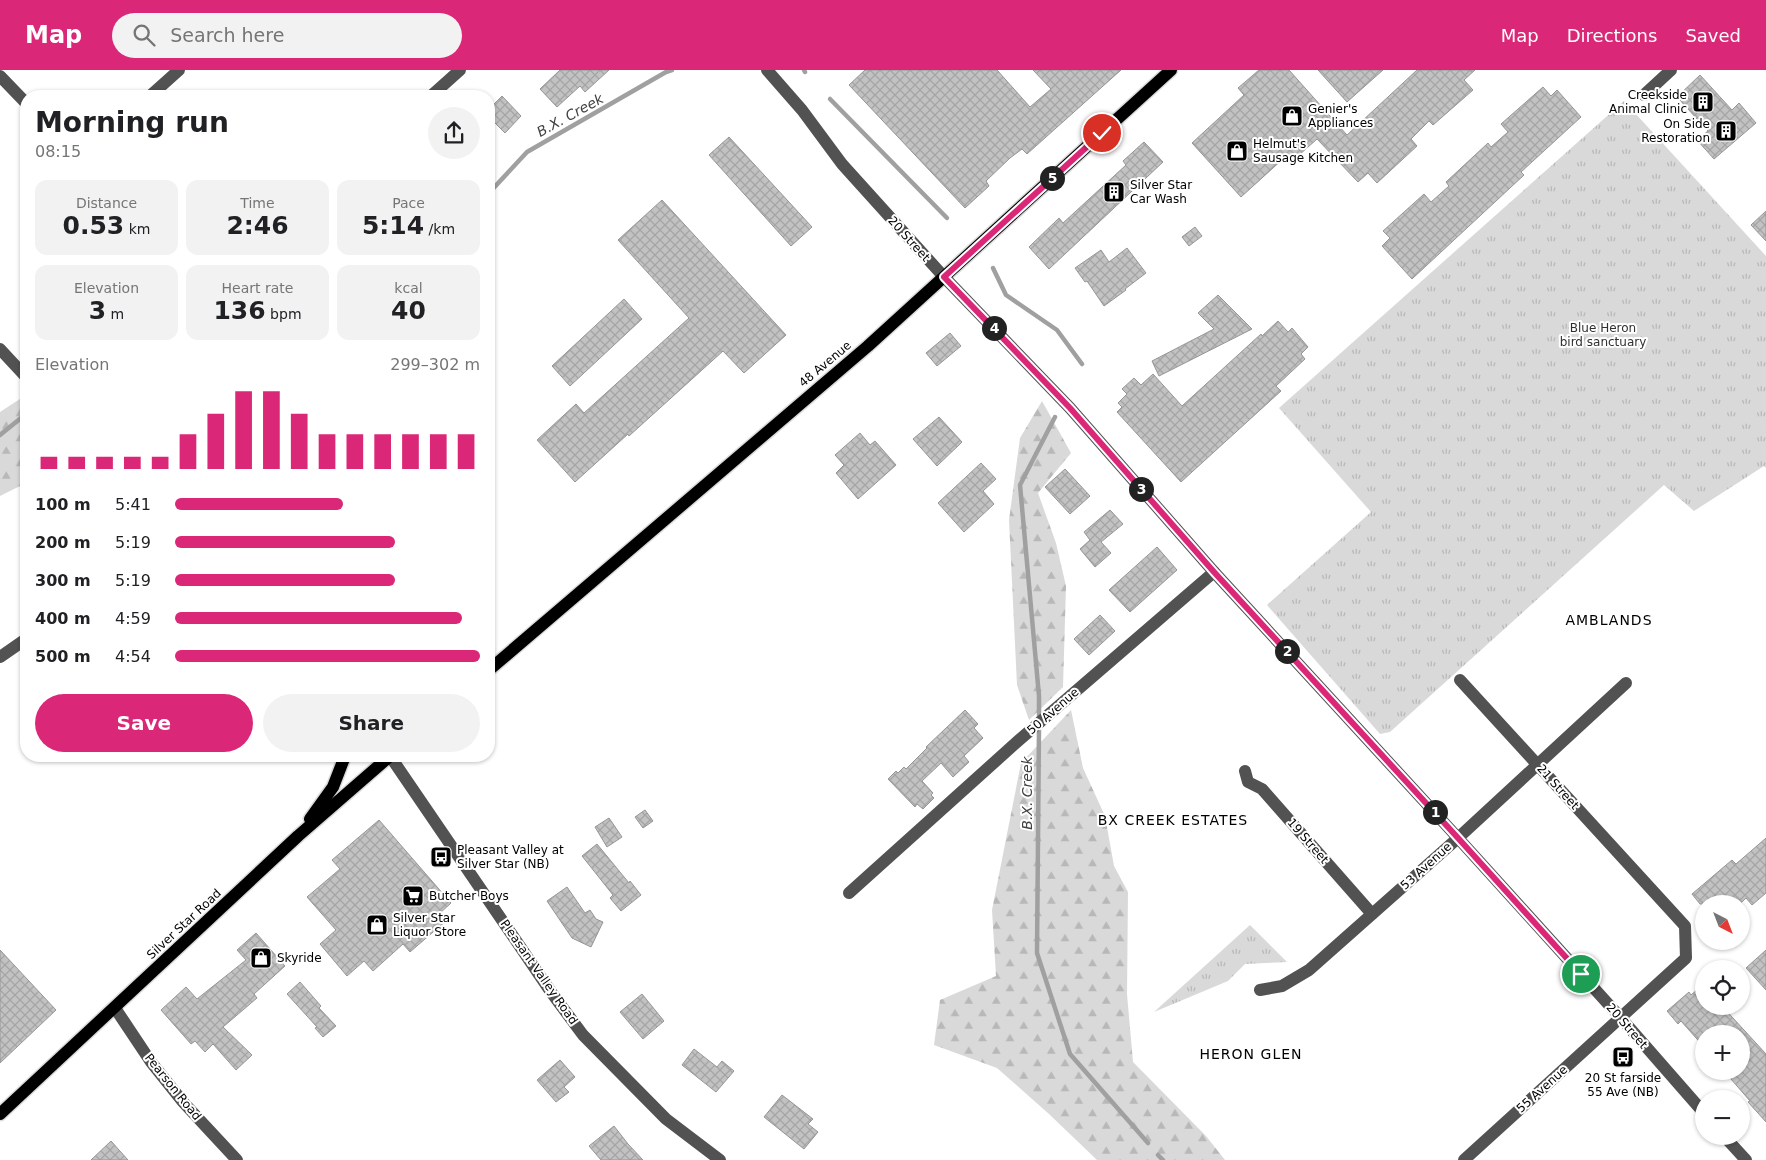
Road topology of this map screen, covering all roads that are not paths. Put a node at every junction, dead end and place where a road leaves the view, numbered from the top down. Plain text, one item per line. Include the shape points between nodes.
1 (179, 70) edge
2 (460, 70) edge
3 (767, 70) edge
4 (1171, 70) edge
5 (1671, 70) edge
6 (0, 76) edge
7 (157, 90) edge
8 (438, 90) edge
9 (1644, 94) dead end
10 (20, 97) edge
11 (944, 277) junction
12 (0, 349) edge
13 (20, 371) edge
14 (1214, 572) junction
15 (525, 638) junction
16 (20, 643) edge
17 (0, 657) edge
18 (495, 658) edge
19 (495, 665) edge
20 (1460, 680) dead end
21 (1626, 683) dead end
22 (343, 762) edge
23 (383, 762) edge
24 (394, 762) edge
25 (1537, 765) junction
26 (1245, 771) dead end
27 (298, 836) junction
28 (1458, 838) junction
29 (849, 893) dead end
30 (1372, 914) junction
31 (1260, 990) dead end
32 (115, 1008) junction
33 (1620, 1017) junction
34 (1695, 1104) edge
35 (0, 1114) edge
36 (1732, 1145) edge
37 (237, 1160) edge
38 (720, 1160) edge
39 (1464, 1160) edge
40 (1746, 1160) edge

1 - 7 street
2 - 8 street
3 - 11 street, 20 Street via 842,164
4 - 11 main road, 48 Avenue
5 - 9 street
6 - 10 street
11 - 14 street, 20 Street via 1070,408
11 - 15 main road, 48 Avenue via 868,346
12 - 13 street
14 - 28 street, 20 Street
14 - 29 street, 50 Avenue
15 - 18 main road
15 - 19 main road, 48 Avenue
16 - 17 street
20 - 25 street, 21 Street
21 - 25 street, 53 Avenue
22 - 27 main road via 333,787
23 - 27 main road, Silver Star Road
24 - 38 street, Pleasant Valley Road via 583,1034 666,1119
25 - 28 street, 53 Avenue
25 - 33 street, 21 Street via 1685,926 1686,958
26 - 30 street, 19 Street via 1248,782 1262,789
27 - 32 main road, Silver Star Road
28 - 30 street, 53 Avenue
28 - 33 street, 20 Street
30 - 31 street, 53 Avenue via 1309,970 1282,986
32 - 35 main road, Silver Star Road
32 - 37 street, Pearson Road via 156,1068
33 - 34 street, 20 Street
33 - 39 street, 55 Avenue
36 - 40 street

